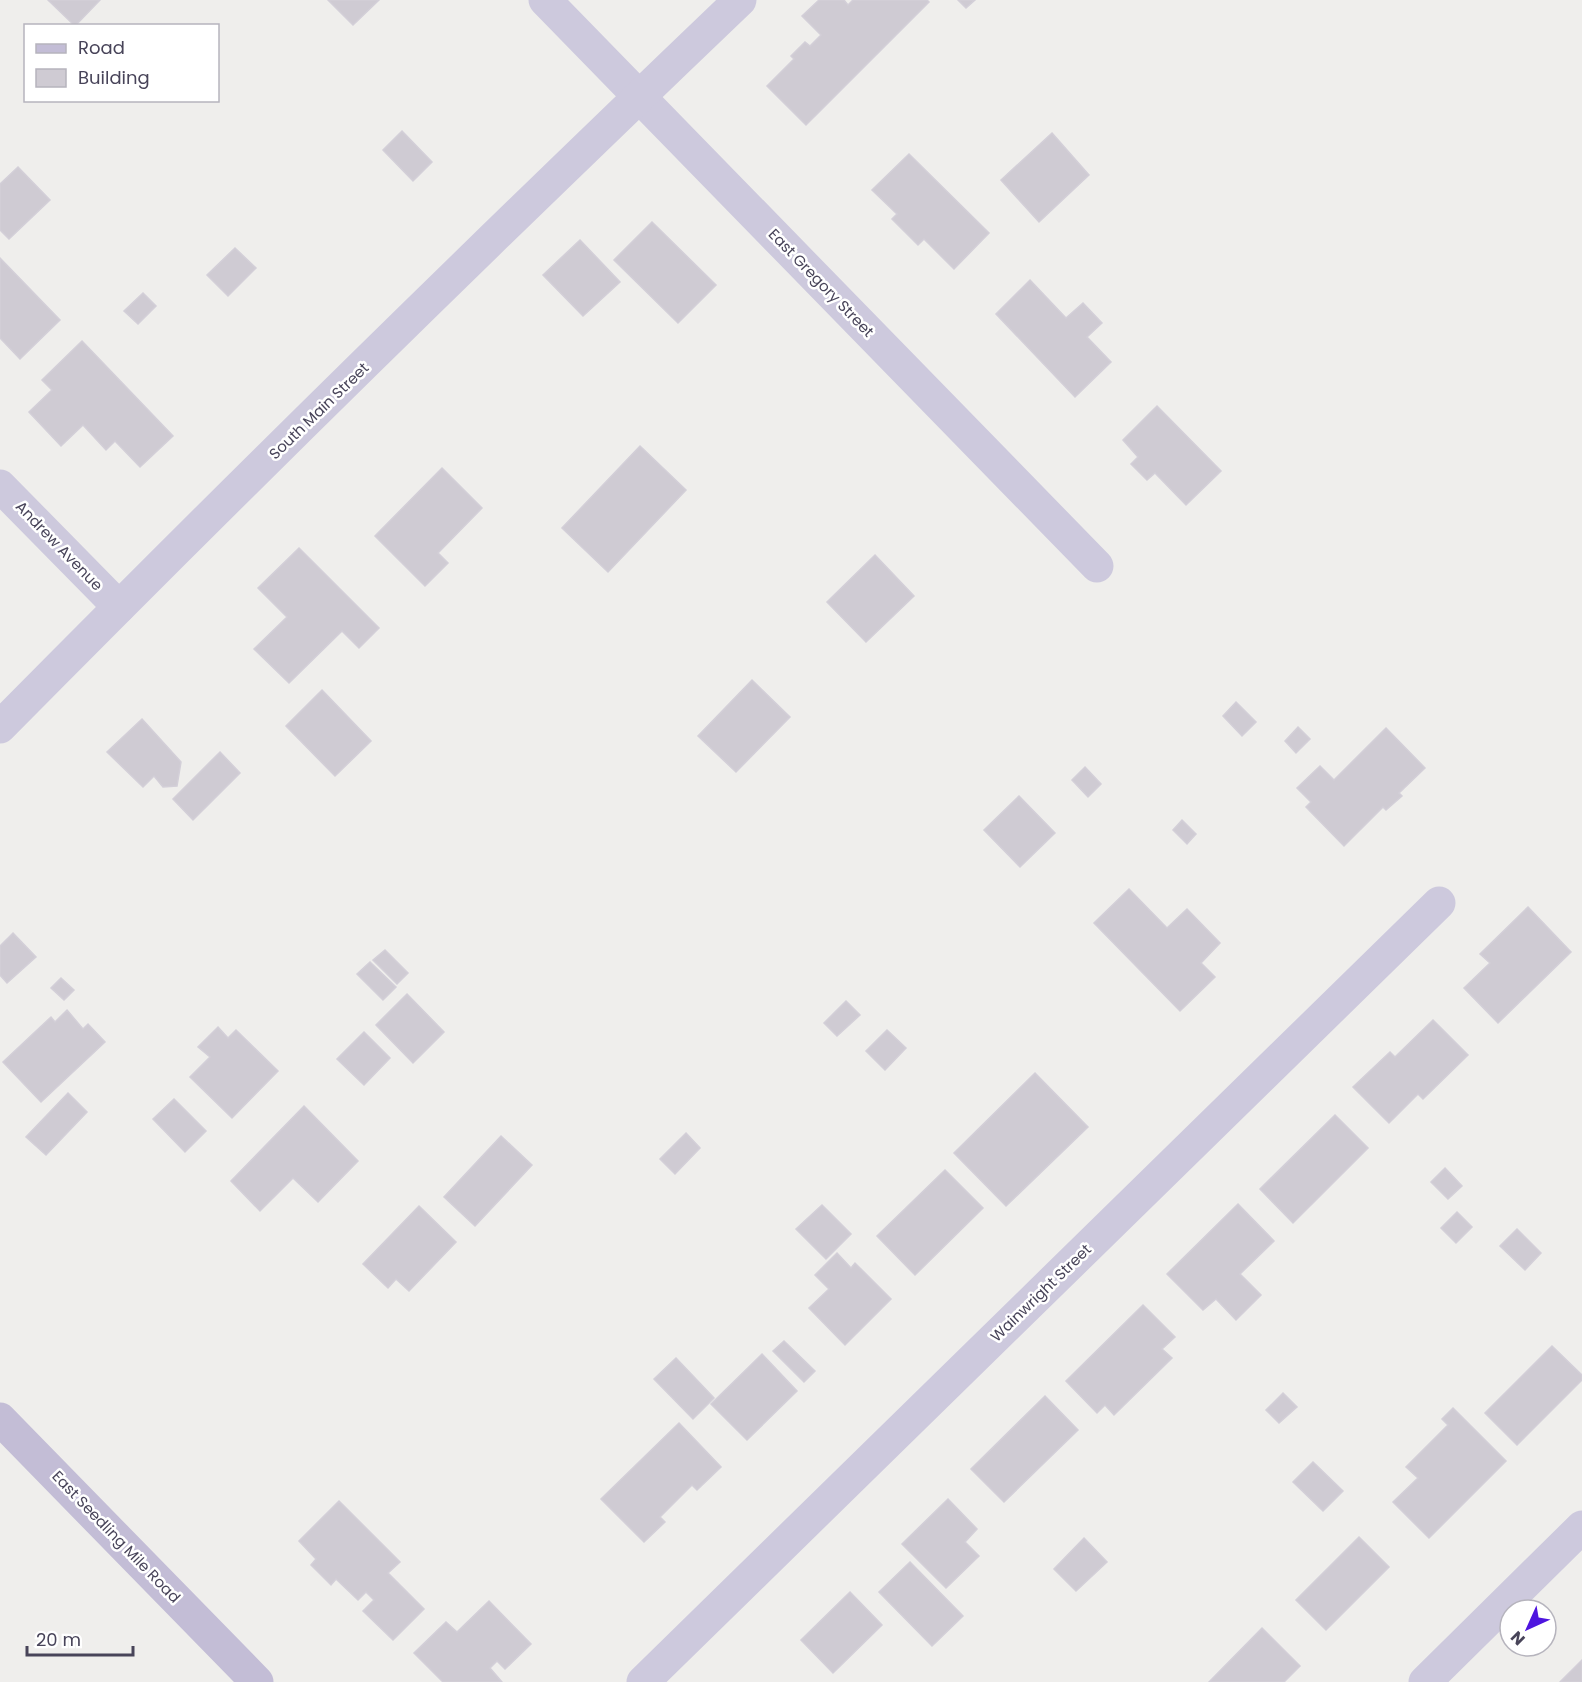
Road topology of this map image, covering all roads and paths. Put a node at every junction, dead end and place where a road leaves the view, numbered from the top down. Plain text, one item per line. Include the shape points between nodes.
1 (545, 0) edge
2 (740, 0) edge
3 (639, 97) junction
4 (0, 486) edge
5 (1097, 566) dead end
6 (119, 607) junction
7 (0, 727) edge
8 (1439, 903) dead end
9 (0, 1419) edge
10 (1582, 1527) edge
11 (257, 1682) edge
12 (643, 1682) edge
13 (1425, 1682) edge

1 - 3 street, East Gregory Street
2 - 3 street, South Main Street
3 - 5 street, East Gregory Street
3 - 6 street, South Main Street
4 - 6 street, Andrew Avenue
6 - 7 street, South Main Street
8 - 12 street, Wainwright Street
9 - 11 street, East Seedling Mile Road
10 - 13 street

